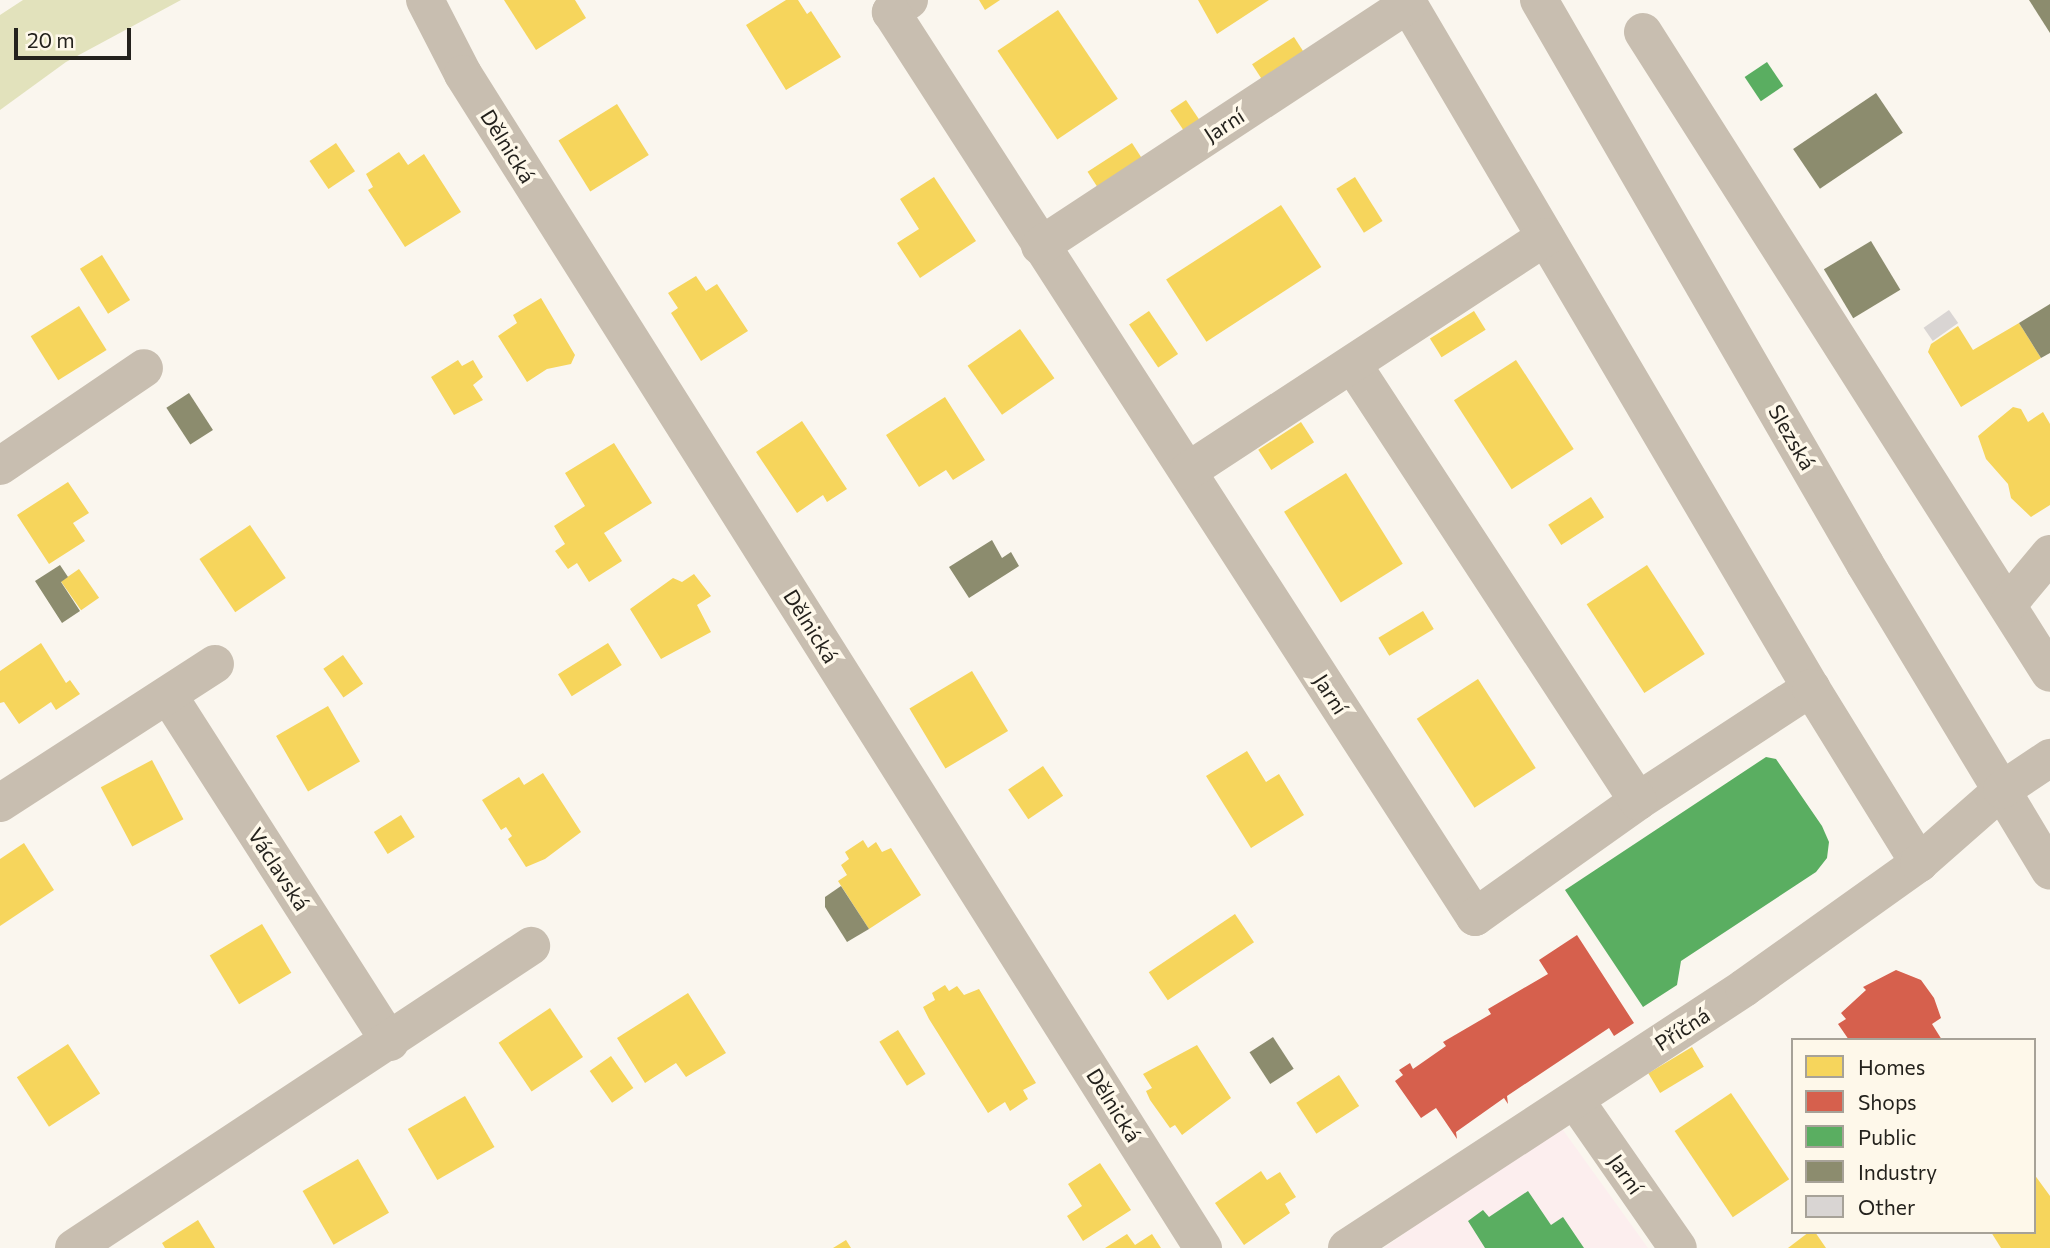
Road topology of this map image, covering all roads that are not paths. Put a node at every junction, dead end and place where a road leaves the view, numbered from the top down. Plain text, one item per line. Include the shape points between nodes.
1 (425, 0) edge
2 (909, 0) edge
3 (1539, 0) edge
4 (1407, 2) edge
5 (1643, 32) dead end
6 (1545, 237) junction
7 (1040, 246) junction
8 (1353, 365) junction
9 (144, 369) dead end
10 (0, 466) edge
11 (1188, 471) junction
12 (2050, 554) edge
13 (2008, 603) junction
14 (215, 664) dead end
15 (2050, 673) edge
16 (1811, 688) junction
17 (168, 695) junction
18 (2050, 758) edge
19 (2002, 790) junction
20 (1638, 801) junction
21 (0, 803) edge
22 (1919, 863) junction
23 (2050, 871) edge
24 (531, 946) dead end
25 (390, 1042) junction
26 (1574, 1100) junction
27 (74, 1248) edge
28 (1203, 1248) edge
29 (1347, 1248) edge
30 (1678, 1248) edge

1 - 28 street, Dělnická via 463,74
2 - 7 street, Jarní via 891,12
3 - 19 street, Slezská via 1865,564
4 - 6 street
4 - 7 street, Jarní
5 - 13 street
6 - 8 street
6 - 16 street
7 - 11 street, Jarní
8 - 11 street
8 - 20 street
9 - 10 street
11 - 20 street, Jarní via 1475,917
12 - 13 street
13 - 15 street
14 - 17 street
16 - 20 street
16 - 22 street
17 - 21 street
17 - 25 street, Václavská
18 - 19 street, Příčná
19 - 22 street, Příčná
19 - 23 street, Slezská
22 - 26 street, Příčná via 1744,988
24 - 25 street
25 - 27 street
26 - 29 street, Příčná
26 - 30 street, Jarní

